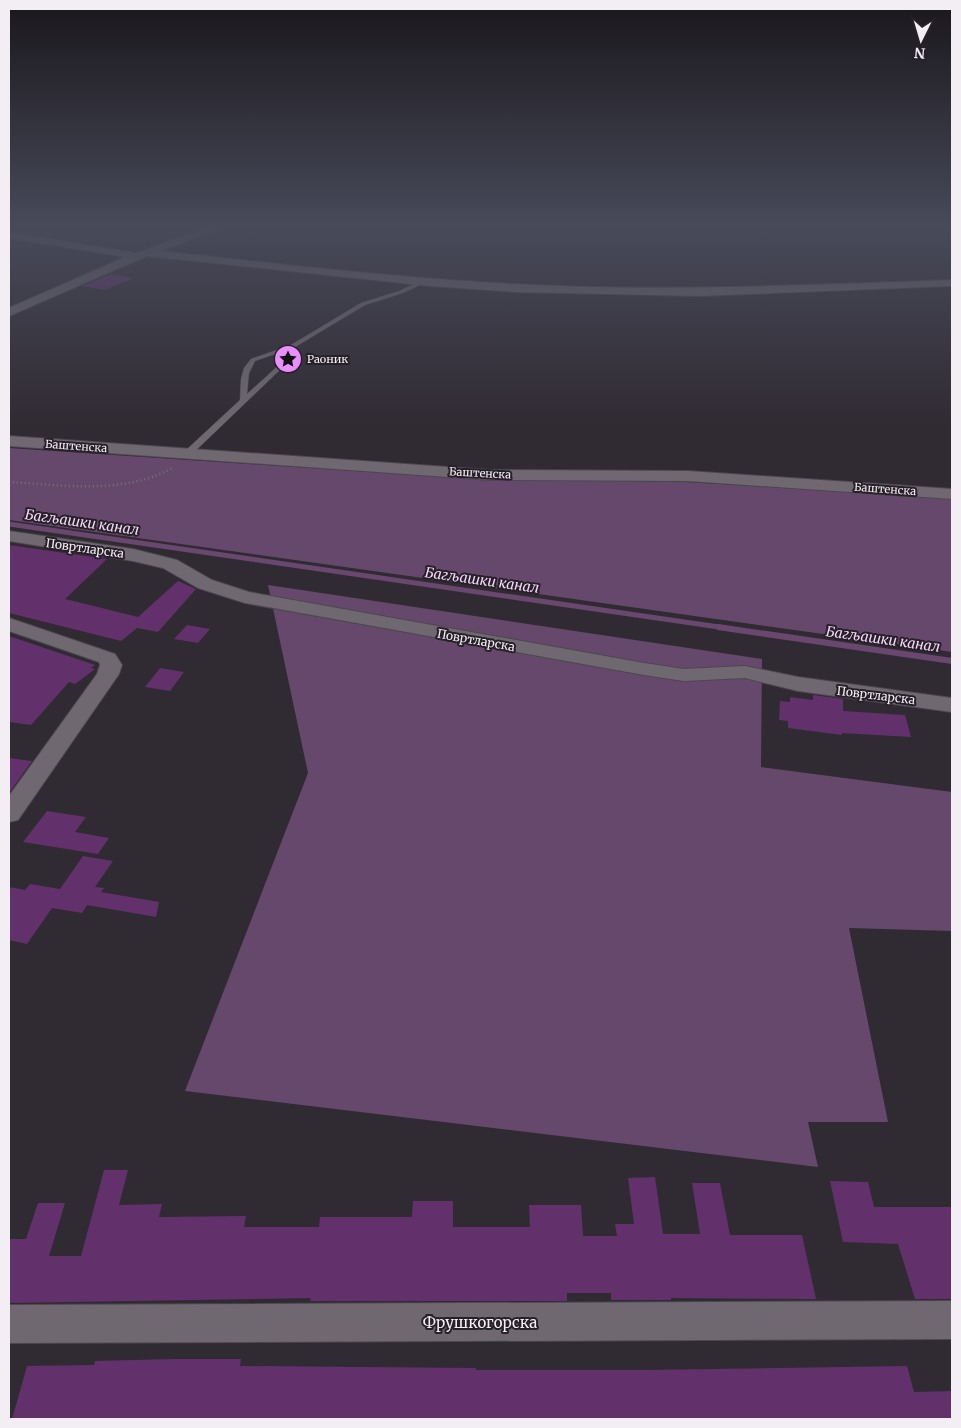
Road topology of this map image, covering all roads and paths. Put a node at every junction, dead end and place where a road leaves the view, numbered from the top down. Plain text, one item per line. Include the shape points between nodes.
1 (51, 294) edge
2 (396, 294) edge
3 (9, 312) edge
4 (282, 365) dead end
5 (244, 401) junction
6 (9, 441) edge
7 (187, 454) junction
8 (9, 482) edge
9 (952, 494) edge
10 (9, 536) edge
11 (9, 624) edge
12 (952, 705) edge
13 (9, 814) edge
14 (952, 1320) edge
15 (9, 1324) edge

1 - 3 street
2 - 5 lane via 363,304 293,346 253,360 248,364
4 - 5 lane
5 - 7 lane
6 - 7 street, Баштенска
7 - 8 path via 169,470 112,485
7 - 9 street, Баштенска via 490,475 688,476
10 - 12 street, Повртларска via 170,564 205,584 245,597 571,658 684,675 745,672 798,684
11 - 13 street via 108,658 111,665
14 - 15 street, Фрушкогорска

